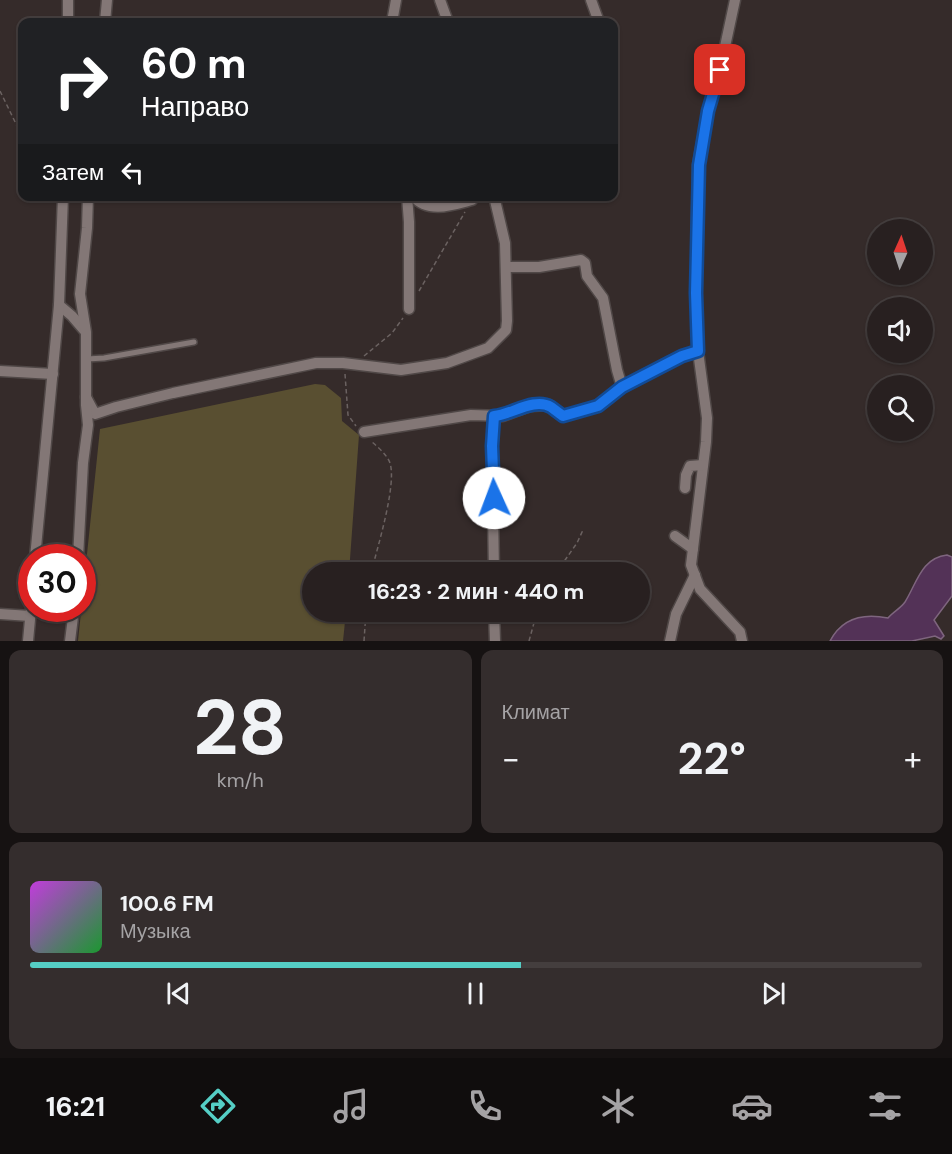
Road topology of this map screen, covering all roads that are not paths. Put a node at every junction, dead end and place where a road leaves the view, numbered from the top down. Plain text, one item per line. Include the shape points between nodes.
1 (68, 0) edge
2 (107, 0) edge
3 (396, 0) edge
4 (440, 0) edge
5 (591, 0) edge
6 (735, 0) edge
7 (68, 18) edge
8 (105, 18) edge
9 (393, 18) edge
10 (447, 18) edge
11 (598, 18) edge
12 (63, 201) edge
13 (88, 201) edge
14 (407, 201) edge
15 (417, 201) edge
16 (468, 201) edge
17 (495, 201) edge
18 (507, 267) junction
19 (59, 305) junction
20 (409, 309) dead end
21 (86, 332) junction
22 (194, 342) dead end
23 (698, 351) junction
24 (87, 359) junction
25 (0, 371) edge
26 (53, 374) junction
27 (622, 387) junction
28 (86, 397) junction
29 (494, 416) junction
30 (364, 432) road end
31 (704, 465) junction
32 (685, 488) dead end
33 (675, 536) dead end
34 (36, 544) edge
35 (79, 544) edge
36 (693, 549) junction
37 (494, 562) edge
38 (695, 575) junction
39 (0, 614) edge
40 (18, 615) edge
41 (30, 622) edge
42 (72, 622) edge
43 (494, 622) edge
44 (28, 641) edge
45 (70, 641) edge
46 (495, 641) edge
47 (670, 641) edge
48 (742, 641) edge

1 - 7 street
2 - 8 street
3 - 9 street
4 - 10 street
5 - 11 street
6 - 23 street via 699,165
12 - 19 street
13 - 21 street via 80,294
14 - 20 street
15 - 16 street via 431,207
17 - 18 street
18 - 27 street via 539,267 581,260 585,263 587,276 603,298
18 - 28 street via 506,330 488,348 447,363 401,370 316,363 95,414
19 - 21 street
19 - 26 street
21 - 24 street
22 - 24 lane
23 - 27 street
23 - 31 street via 707,418
24 - 28 street
25 - 26 street
26 - 34 street
27 - 29 street via 598,406 563,416 549,405
28 - 35 street via 88,425
29 - 30 street via 471,415
29 - 37 street
31 - 32 street via 690,466
31 - 36 street
33 - 36 street
36 - 38 street via 691,565
38 - 47 street via 676,614
38 - 48 street via 700,589 740,632
39 - 40 street
41 - 44 street
42 - 45 street
43 - 46 street

